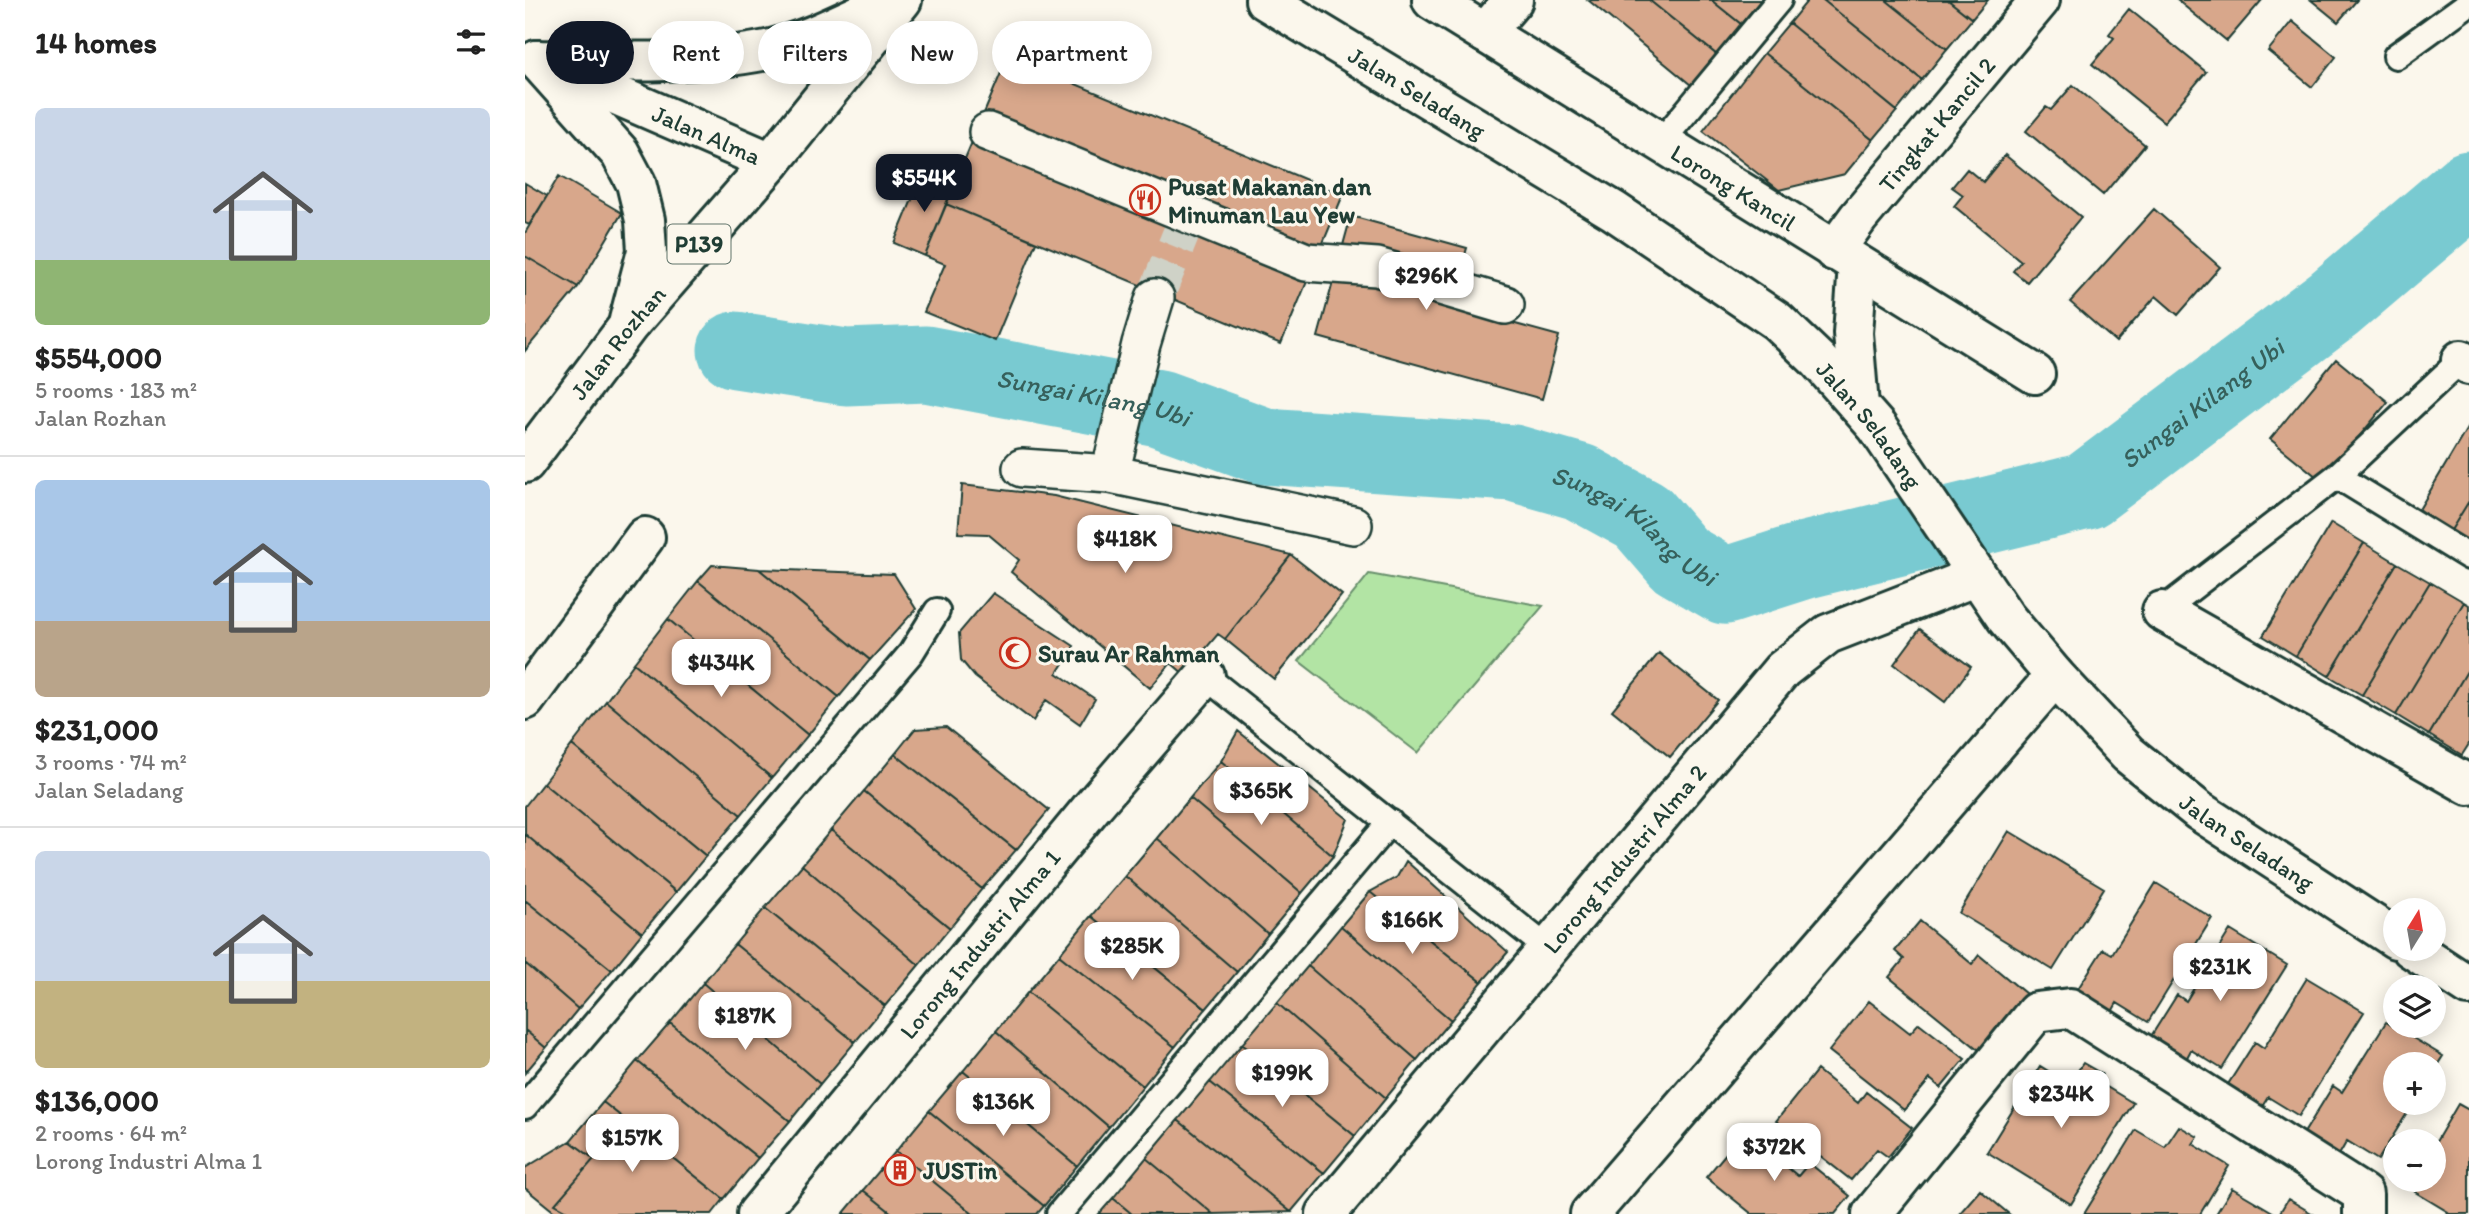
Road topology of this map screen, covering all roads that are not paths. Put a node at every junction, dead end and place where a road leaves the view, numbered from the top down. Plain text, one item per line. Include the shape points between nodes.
1 (892, 0) edge
2 (902, 0) edge
3 (1265, 0) edge
4 (1432, 0) edge
5 (1513, 0) edge
6 (1779, 0) edge
7 (2040, 0) edge
8 (2469, 3) edge
9 (1485, 33) junction
10 (2396, 56) dead end
11 (531, 59) edge
12 (988, 132) dead end
13 (1661, 142) junction
14 (771, 162) junction
15 (1846, 258) junction
16 (1155, 298) tunnel mouth
17 (1505, 305) dead end
18 (628, 327) junction
19 (2465, 363) edge
20 (2035, 374) dead end
21 (1868, 416) junction
22 (1114, 459) junction
23 (525, 463) edge
24 (1022, 468) dead end
25 (2337, 476) junction
26 (1353, 525) dead end
27 (645, 537) dead end
28 (2469, 557) edge
29 (1968, 563) junction
30 (937, 611) dead end
31 (2162, 611) joint
32 (1205, 676) joint
33 (2055, 676) junction
34 (525, 700) edge
35 (2469, 785) edge
36 (1390, 822) junction
37 (2383, 931) edge
38 (1547, 948) junction
39 (2431, 961) edge
40 (2469, 986) edge
41 (525, 1106) edge
42 (757, 1214) edge
43 (1059, 1214) edge
44 (1326, 1214) edge
45 (1590, 1214) edge
46 (1872, 1214) edge
47 (2363, 1214) edge

1 - 11 street via 769,49 642,63
2 - 14 street, Jalan Rozhan / P139
3 - 21 street, Jalan Seladang via 1692,261 1777,321
4 - 9 street, Lorong Kancil
5 - 9 street
6 - 13 lane
7 - 15 street, Tingkat Kancil 2 via 1858,218
8 - 10 lane
9 - 13 street, Lorong Kancil
11 - 14 street, Jalan Alma
11 - 18 street via 621,153 636,183 647,251
12 - 17 street via 1305,262 1377,267
13 - 15 street, Lorong Kancil
14 - 18 street, Jalan Rozhan / P139
15 - 20 street, Lorong Kancil
15 - 21 street
16 - 22 street
18 - 23 street, Jalan Rozhan / P139
19 - 25 lane
21 - 29 street, Jalan Seladang
22 - 24 street
22 - 26 street
25 - 28 lane
25 - 31 lane
27 - 34 street
29 - 33 street, Jalan Seladang
29 - 38 street, Lorong Industri Alma 2 via 1828,634 1782,670
30 - 41 lane via 911,653
31 - 35 street
32 - 36 lane
32 - 42 street, Lorong Industri Alma 1
33 - 37 street, Jalan Seladang via 2128,754 2199,811
33 - 45 street
36 - 38 lane
36 - 43 lane
38 - 44 street, Lorong Industri Alma 2
39 - 40 street
46 - 47 street via 2036,1012 2070,1008 2363,1194

